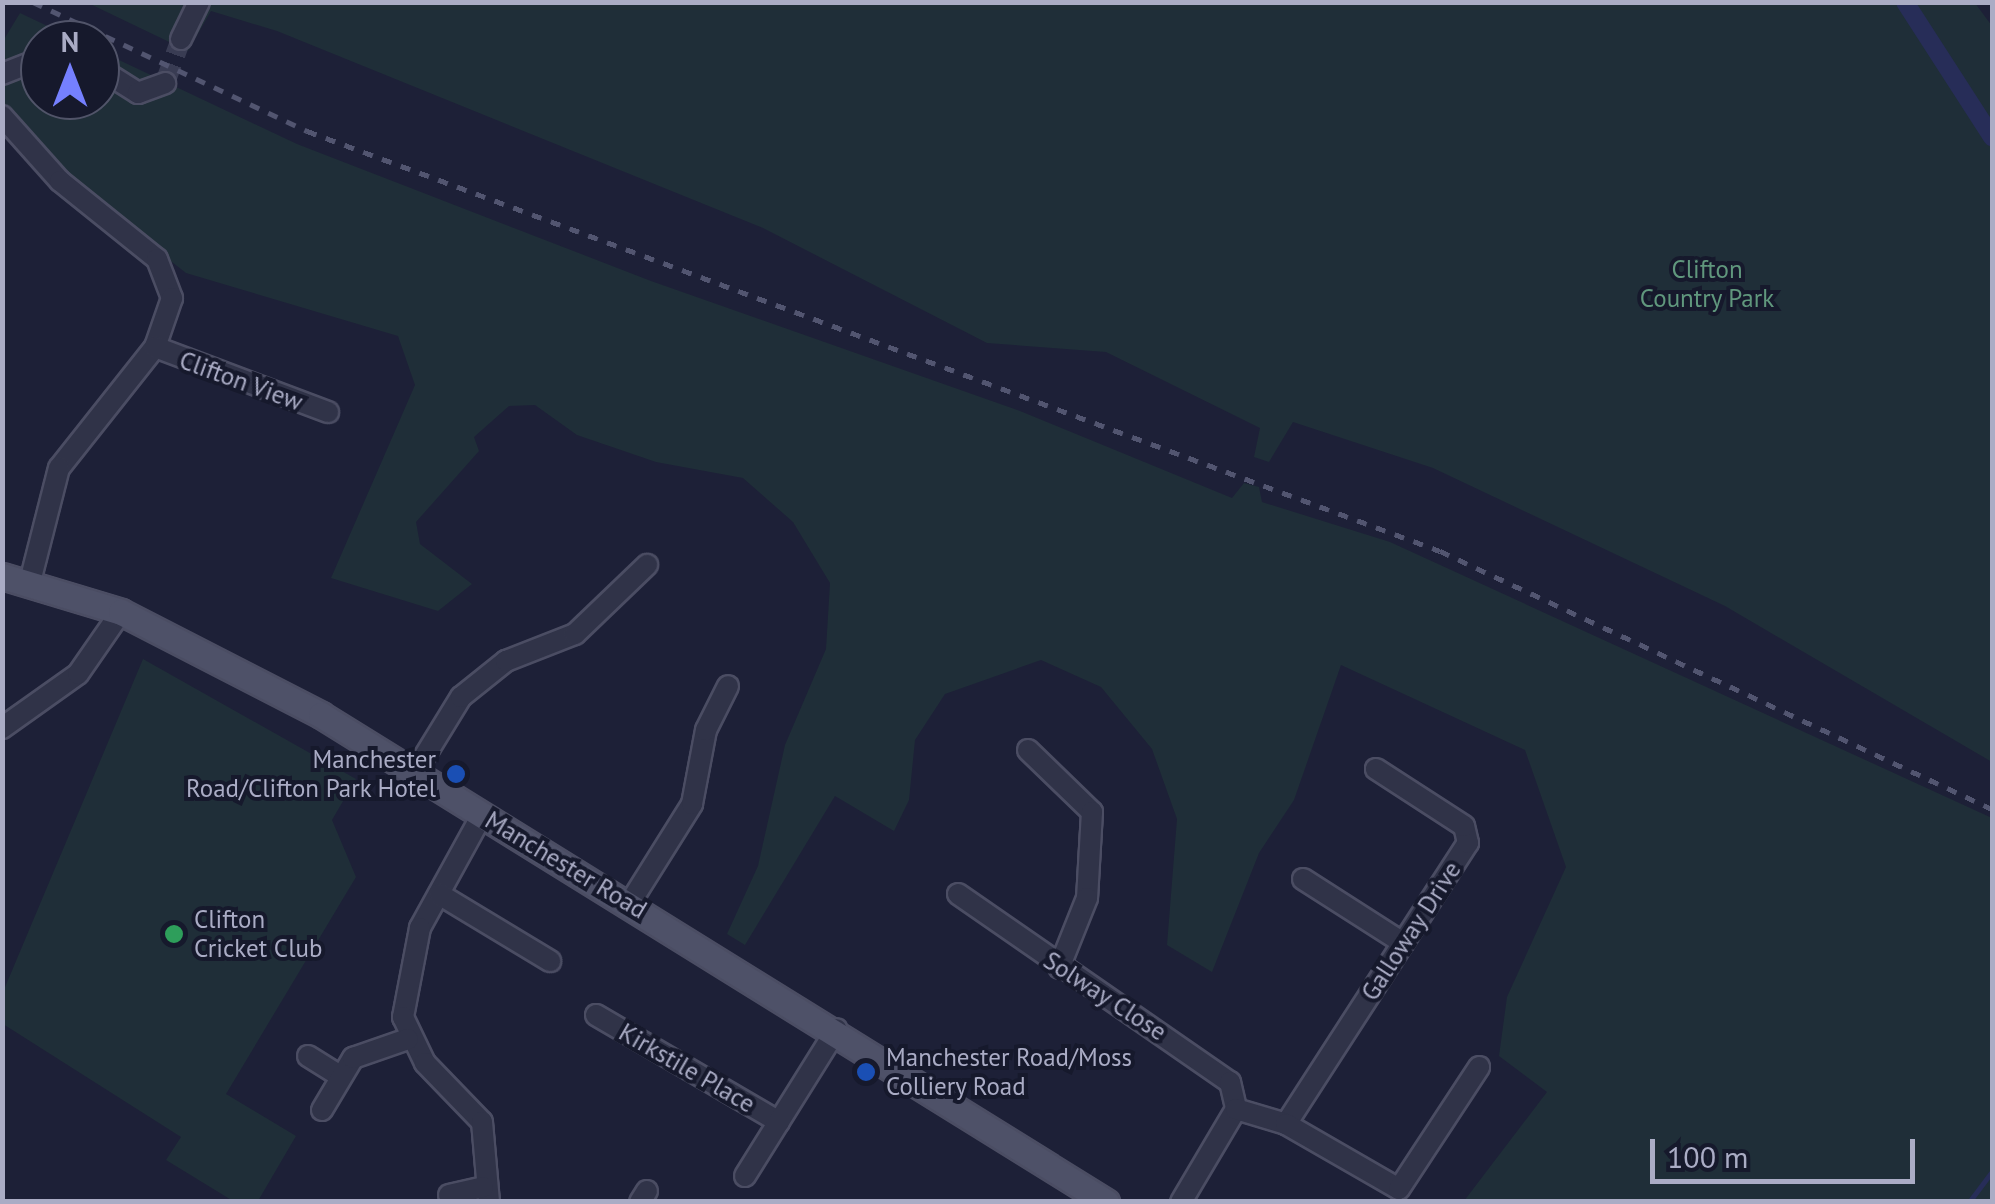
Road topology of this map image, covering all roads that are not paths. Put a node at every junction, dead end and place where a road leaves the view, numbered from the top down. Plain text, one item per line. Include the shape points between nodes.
1 (199, 2) edge
2 (181, 39) tunnel mouth
3 (120, 82) edge
4 (165, 82) dead end
5 (2, 116) edge
6 (155, 347) junction
7 (328, 413) dead end
8 (647, 565) dead end
9 (2, 576) edge
10 (30, 582) junction
11 (121, 612) junction
12 (728, 686) dead end
13 (6, 718) edge
14 (1028, 750) dead end
15 (1376, 769) dead end
16 (415, 772) junction
17 (482, 815) junction
18 (1303, 879) dead end
19 (438, 894) junction
20 (958, 894) dead end
21 (630, 903) junction
22 (1404, 942) junction
23 (550, 960) dead end
24 (1059, 968) junction
25 (596, 1015) dead end
26 (836, 1029) junction
27 (408, 1039) junction
28 (308, 1056) dead end
29 (1480, 1067) dead end
30 (337, 1074) junction
31 (1236, 1109) junction
32 (322, 1110) dead end
33 (779, 1122) junction
34 (1286, 1124) junction
35 (745, 1176) dead end
36 (486, 1194) edge
37 (449, 1195) dead end
38 (1106, 1202) edge
39 (1182, 1202) edge

1 - 2 street
3 - 4 street via 138,92
5 - 6 street via 60,181 163,266 172,307
6 - 7 street, Clifton View
6 - 10 street via 59,468
8 - 16 street via 575,634 506,661 461,697
9 - 10 main road, Manchester Road
10 - 11 main road, Manchester Road
11 - 13 street via 78,674
11 - 16 main road, Manchester Road
12 - 21 street via 706,730 692,804
14 - 24 street via 1092,812 1087,898
15 - 22 street, Galloway Drive via 1469,834
16 - 17 main road, Manchester Road
17 - 19 street
17 - 21 main road, Manchester Road
18 - 22 street
19 - 23 street via 521,953
19 - 27 street via 406,974
20 - 24 street, Solway Close
21 - 26 main road, Manchester Road
22 - 34 street, Galloway Drive
24 - 31 street, Solway Close via 1230,1082
25 - 33 street, Kirkstile Place
26 - 33 street
26 - 38 main road, Manchester Road
27 - 30 street via 368,1050
27 - 36 street via 482,1122
28 - 30 street
29 - 34 street via 1399,1189
30 - 32 street
31 - 34 street
31 - 39 street
33 - 35 street
36 - 37 street

